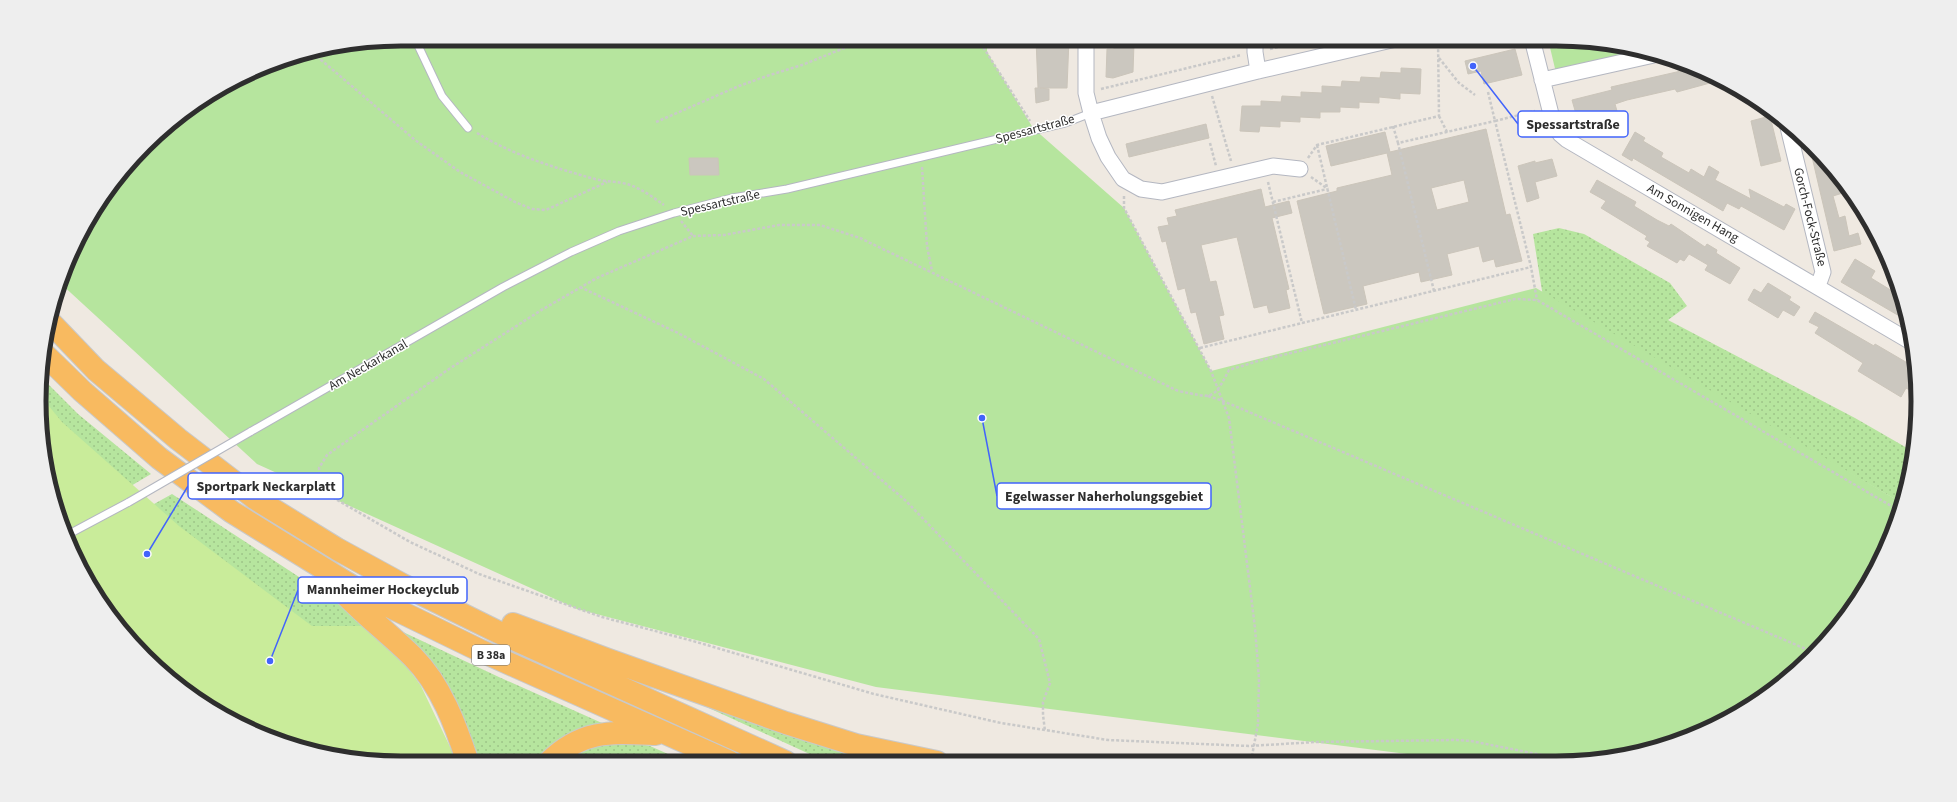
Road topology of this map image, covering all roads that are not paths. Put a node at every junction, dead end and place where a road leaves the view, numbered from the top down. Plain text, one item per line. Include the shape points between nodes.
1 (418, 46) edge
2 (1086, 46) edge
3 (1255, 46) edge
4 (1366, 46) edge
5 (1534, 46) edge
6 (1643, 57) edge
7 (1258, 71) junction
8 (1542, 80) junction
9 (1091, 113) junction
10 (468, 128) road end
11 (1790, 134) edge
12 (1300, 169) road end
13 (674, 213) joint
14 (1818, 286) junction
15 (54, 326) edge
16 (1905, 338) edge
17 (49, 359) edge
18 (72, 533) edge
19 (318, 565) junction
20 (467, 617) junction
21 (670, 735) junction
22 (465, 756) edge
23 (555, 756) edge
24 (717, 756) edge
25 (773, 756) edge
26 (908, 756) edge

1 - 10 lane via 442,96
2 - 9 street via 1086,93
3 - 7 street
4 - 7 street, Spessartstraße
5 - 8 street, Am Sonnigen Hang
6 - 8 street
7 - 9 street, Spessartstraße
8 - 14 street, Am Sonnigen Hang via 1556,128 1567,140
9 - 12 street via 1105,150 1122,180 1141,189 1162,192 1273,166
9 - 13 lane, Spessartstraße via 1065,123
11 - 14 street, Gorch-Fock-Straße via 1823,272
13 - 18 lane, Am Neckarkanal, bridge via 571,252 503,287
14 - 16 street, Am Sonnigen Hang
15 - 20 highway, B 38a via 96,370 138,407 256,499 337,549
17 - 19 highway, B 38a via 158,458 232,512
19 - 21 highway, B 38a via 368,596 472,647
19 - 22 highway, B 38a via 353,603 414,658 433,683 451,716
20 - 25 highway, B 38a
20 - 26 highway, B 38a via 515,624 793,725 856,745
21 - 23 highway, B 38a via 618,732 599,734 577,741
21 - 24 highway, B 38a

